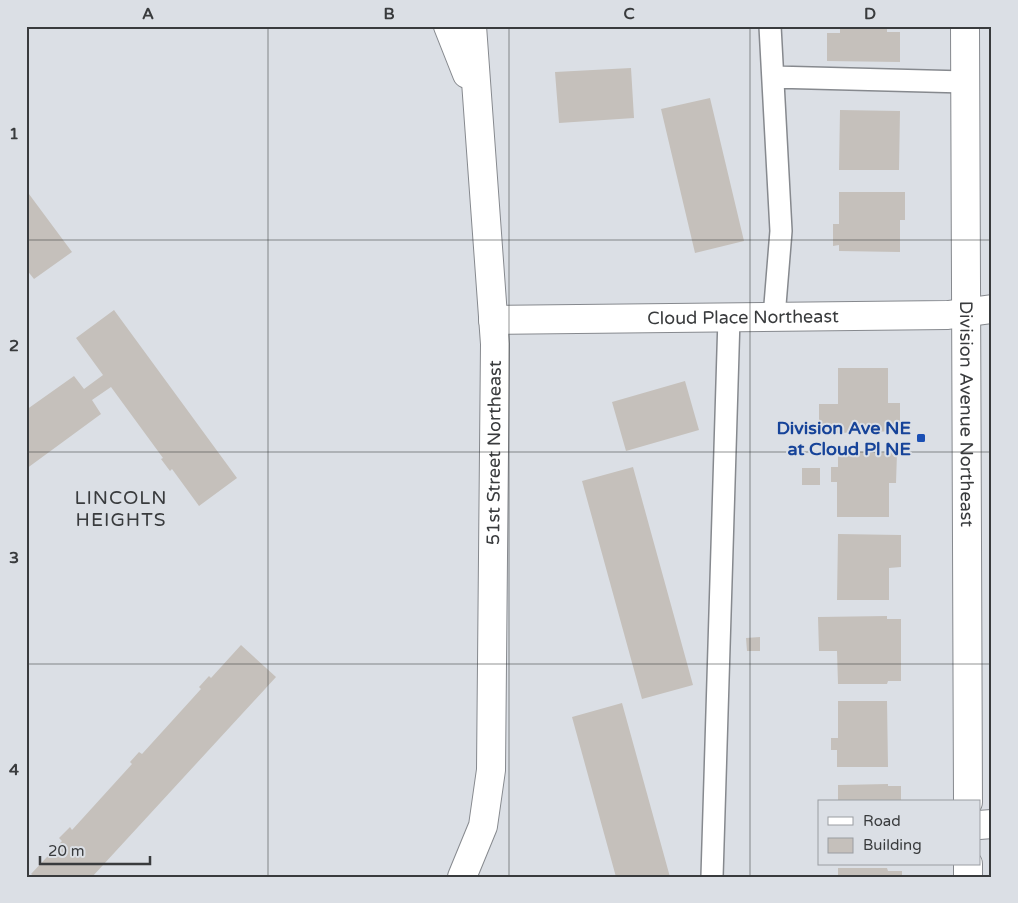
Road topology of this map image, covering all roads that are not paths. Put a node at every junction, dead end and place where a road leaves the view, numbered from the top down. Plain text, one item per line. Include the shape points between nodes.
1 (448, 26) edge
2 (472, 26) edge
3 (770, 26) edge
4 (965, 26) edge
5 (773, 77) junction
6 (965, 82) junction
7 (479, 137) junction
8 (979, 311) edge
9 (774, 317) junction
10 (730, 318) junction
11 (493, 320) junction
12 (968, 800) edge
13 (462, 877) edge
14 (712, 877) edge

1 - 7 street via 466,71
2 - 7 street, 51st Street Northeast
3 - 5 lane
4 - 6 street, Division Avenue Northeast
5 - 6 lane
5 - 9 lane via 781,230
6 - 8 street, Division Avenue Northeast
7 - 11 street, 51st Street Northeast
8 - 9 street, Cloud Place Northeast via 948,315
8 - 12 street, Division Avenue Northeast
9 - 10 street, Cloud Place Northeast
10 - 11 street, Cloud Place Northeast
10 - 14 lane
11 - 13 street, 51st Street Northeast via 491,770 483,826

